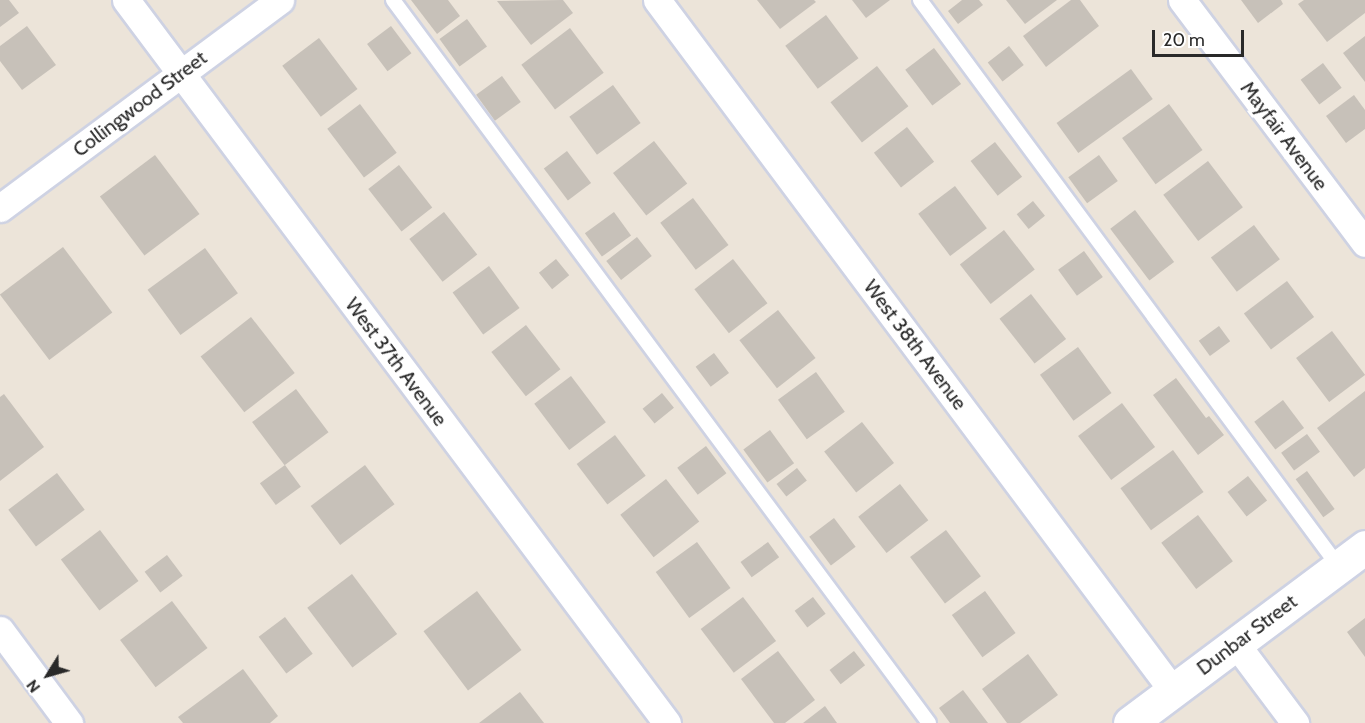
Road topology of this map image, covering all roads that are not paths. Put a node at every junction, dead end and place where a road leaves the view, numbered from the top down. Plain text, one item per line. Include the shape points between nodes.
1 (126, 0) edge
2 (280, 0) edge
3 (393, 0) edge
4 (657, 0) edge
5 (920, 0) edge
6 (1182, 0) edge
7 (182, 74) junction
8 (0, 208) edge
9 (1365, 243) edge
10 (1365, 547) edge
11 (1339, 567) junction
12 (0, 630) edge
13 (1236, 644) junction
14 (1173, 691) junction
15 (69, 723) edge
16 (667, 723) edge
17 (929, 723) edge
18 (1130, 723) edge
19 (1295, 723) edge

1 - 7 street, West 37th Avenue
2 - 7 street, Collingwood Street
3 - 17 lane
4 - 14 street, West 38th Avenue
5 - 11 lane
6 - 9 street, Mayfair Avenue
7 - 8 street, Collingwood Street
7 - 16 street, West 37th Avenue
10 - 11 main road, Dunbar Street
11 - 13 main road, Dunbar Street
12 - 15 street
13 - 14 main road, Dunbar Street
13 - 19 street
14 - 18 main road, Dunbar Street

